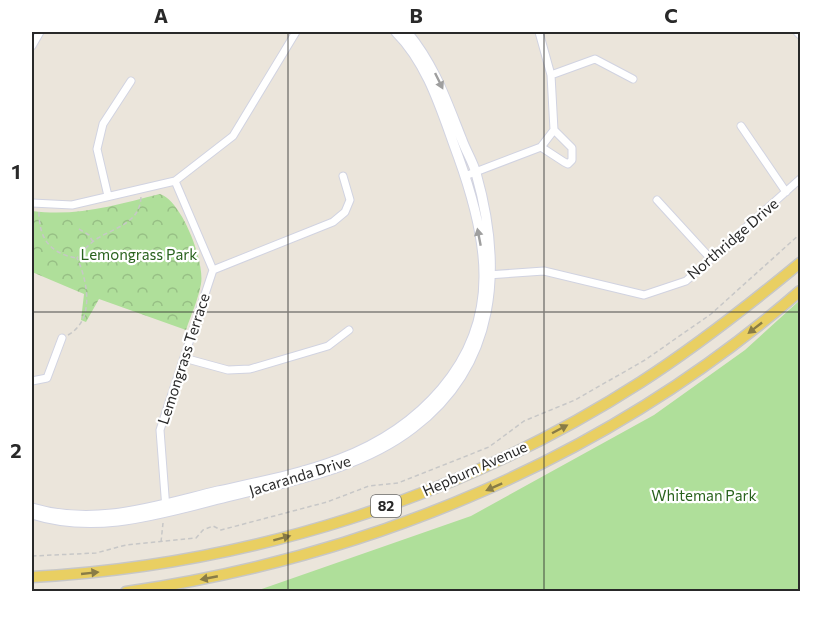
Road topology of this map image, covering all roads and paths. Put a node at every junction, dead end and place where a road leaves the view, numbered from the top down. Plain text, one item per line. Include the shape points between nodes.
1 (40, 32) edge
2 (296, 32) edge
3 (396, 32) edge
4 (407, 32) edge
5 (539, 32) edge
6 (797, 32) edge
7 (801, 35) edge
8 (32, 46) edge
9 (551, 75) junction
10 (633, 80) dead end
11 (131, 81) dead end
12 (741, 126) dead end
13 (554, 130) junction
14 (541, 147) junction
15 (476, 172) junction
16 (343, 176) dead end
17 (465, 176) junction
18 (801, 179) edge
19 (175, 181) junction
20 (141, 190) junction
21 (786, 192) junction
22 (108, 196) junction
23 (657, 200) dead end
24 (35, 204) edge
25 (79, 230) dead end
26 (801, 234) edge
27 (93, 242) junction
28 (77, 258) junction
29 (711, 259) junction
30 (801, 263) edge
31 (213, 270) junction
32 (488, 275) junction
33 (801, 291) edge
34 (349, 330) dead end
35 (62, 338) joint
36 (184, 358) junction
37 (32, 381) edge
38 (32, 508) edge
39 (165, 508) junction
40 (32, 514) edge
41 (161, 543) junction
42 (32, 556) edge
43 (32, 577) edge
44 (126, 591) edge

1 - 8 street
2 - 19 street via 233,136
3 - 17 street, Jacaranda Drive via 418,60 435,94
4 -> 15 street, Jacaranda Drive via 436,75
5 - 9 street
6 - 7 street
9 - 10 street via 595,59
9 - 13 street
11 - 22 street via 103,124 97,149
12 - 21 street
13 - 14 street
13 - 14 street via 572,148 572,160 568,164
14 - 15 street
15 - 17 street
15 - 32 street, Jacaranda Drive via 487,223
16 - 31 street via 350,201 345,212 333,222
32 -> 17 street, Jacaranda Drive
18 - 21 street, Northridge Drive
19 - 20 street
19 - 31 street
20 - 22 street
20 - 27 path via 140,209 134,217
21 - 29 street, Northridge Drive
22 - 24 street via 72,205
23 - 29 street
24 - 28 path via 43,240 54,251
25 - 27 path via 89,234
26 - 41 path via 711,314 645,360 575,400 524,422 489,447 398,483 369,486 277,517 221,530 213,526 196,538
27 - 28 path
28 - 35 path via 84,273 86,313 81,325
29 - 32 street, Northridge Drive via 686,281 644,295 544,271
43 -> 30 main road, Hepburn Avenue / 82 via 121,570 238,549 334,523 428,490 519,450 606,403 706,337
31 - 36 street, Lemongrass Terrace
32 - 39 street, Jacaranda Drive via 478,321 456,372 424,410 395,432 342,458 299,473
33 -> 44 main road, Hepburn Avenue / 82 via 719,356 652,401 565,452 473,496 398,526 282,562
34 - 36 street via 328,346 250,369 228,370
35 - 37 street via 47,378
36 - 39 street, Lemongrass Terrace via 160,430
38 - 39 street, Jacaranda Drive via 90,517
39 - 40 street, Jacaranda Drive via 101,524 70,523
39 - 41 path
41 - 42 path via 126,545 96,553

